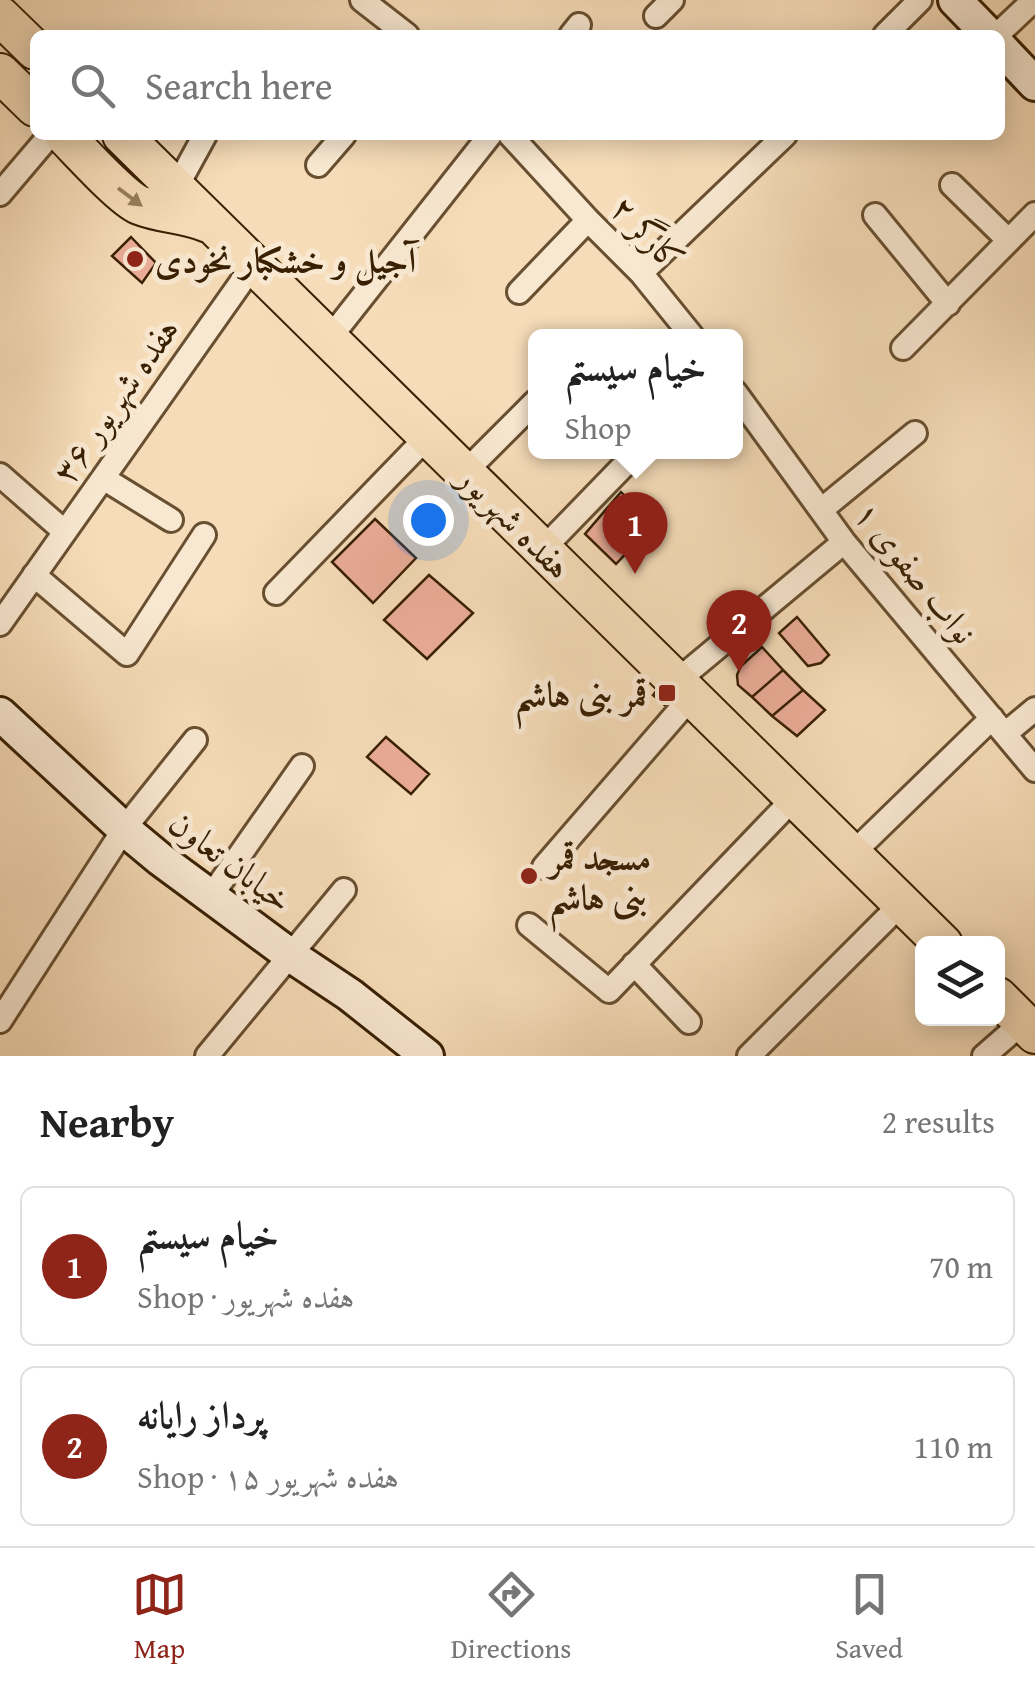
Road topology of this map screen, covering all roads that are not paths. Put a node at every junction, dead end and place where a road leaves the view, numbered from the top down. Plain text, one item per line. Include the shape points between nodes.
1 (362, 0) edge
2 (920, 0) edge
3 (954, 0) edge
4 (1034, 0) edge
5 (0, 16) edge
6 (401, 30) edge
7 (890, 30) edge
8 (984, 30) edge
9 (1003, 30) edge
10 (30, 45) edge
11 (1005, 52) edge
12 (0, 73) edge
13 (1035, 84) edge
14 (30, 102) edge
15 (46, 140) edge
16 (69, 140) edge
17 (127, 140) edge
18 (202, 140) edge
19 (340, 140) edge
20 (486, 140) edge
21 (515, 140) edge
22 (779, 140) edge
23 (318, 165) dead end
24 (952, 185) dead end
25 (176, 188) junction
26 (0, 194) edge
27 (1035, 214) edge
28 (875, 215) dead end
29 (588, 220) junction
30 (214, 226) junction
31 (1008, 240) junction
32 (254, 264) junction
33 (641, 272) junction
34 (519, 292) dead end
35 (948, 304) junction
36 (686, 329) edge
37 (330, 339) junction
38 (903, 348) dead end
39 (743, 403) edge
40 (528, 409) edge
41 (915, 433) dead end
42 (428, 436) junction
43 (629, 459) edge
44 (465, 472) junction
45 (0, 475) edge
46 (103, 478) junction
47 (821, 510) junction
48 (172, 520) dead end
49 (65, 532) junction
50 (204, 535) dead end
51 (844, 542) junction
52 (543, 550) junction
53 (34, 575) junction
54 (276, 594) dead end
55 (0, 624) edge
56 (684, 689) junction
57 (1035, 709) edge
58 (999, 725) junction
59 (5, 729) edge
60 (194, 740) dead end
61 (302, 766) dead end
62 (1035, 770) edge
63 (795, 797) junction
64 (124, 830) junction
65 (852, 854) junction
66 (544, 867) dead end
67 (344, 890) dead end
68 (211, 896) junction
69 (902, 903) junction
70 (528, 925) dead end
71 (935, 936) edge
72 (290, 955) junction
73 (634, 964) junction
74 (1019, 1018) edge
75 (0, 1021) edge
76 (688, 1022) dead end
77 (218, 1052) edge
78 (427, 1056) edge
79 (750, 1056) edge
80 (984, 1056) edge

1 - 6 street
2 - 7 street
3 - 8 street
4 - 9 street
5 - 10 main road
11 - 13 street
12 - 14 main road
15 - 26 street
16 -> 30 main road, هفده شهریور via 133,202
17 - 25 main road, هفده شهریور
18 - 25 street
19 - 23 street
20 - 37 street
21 - 29 street, کارگر ۲
22 - 33 street
24 - 31 street
25 - 30 main road, هفده شهریور
27 - 31 street
28 - 35 street
29 - 33 street, کارگر ۲
29 - 34 street
30 - 32 main road, هفده شهریور
31 - 35 street
32 - 37 main road, هفده شهریور
32 - 46 street, هفده شهریور ۳۶
33 - 36 street, کارگر ۲
35 - 38 street
37 - 42 main road, هفده شهریور
39 - 47 street
40 - 44 street
41 - 47 street
42 - 44 main road, هفده شهریور
42 - 54 street
43 - 52 street
44 - 52 main road, هفده شهریور
45 - 49 street
46 - 48 street
46 - 49 street, هفده شهریور ۳۶
47 - 51 street, نواب صفوی ۱
49 - 53 street, هفده شهریور ۳۶
50 - 53 street via 127,654
51 - 56 street
51 - 58 street, نواب صفوی ۱
52 - 56 main road, هفده شهریور
53 - 55 street, هفده شهریور ۳۶
56 - 63 main road, هفده شهریور
56 - 66 street
57 - 58 street
58 - 62 street, نواب صفوی ۱
58 - 65 street via 954,755
59 - 64 street, خیابان تعاون
60 - 64 street
61 - 68 street
63 - 65 main road, هفده شهریور
63 - 73 street
64 - 68 street, خیابان تعاون
64 - 75 street
65 - 69 main road, هفده شهریور
67 - 72 street
68 - 72 street, خیابان تعاون
69 - 71 main road, هفده شهریور
69 - 79 street
70 - 73 street via 609,991
72 - 77 street
72 - 78 street, خیابان تعاون
73 - 76 street
74 - 80 street

